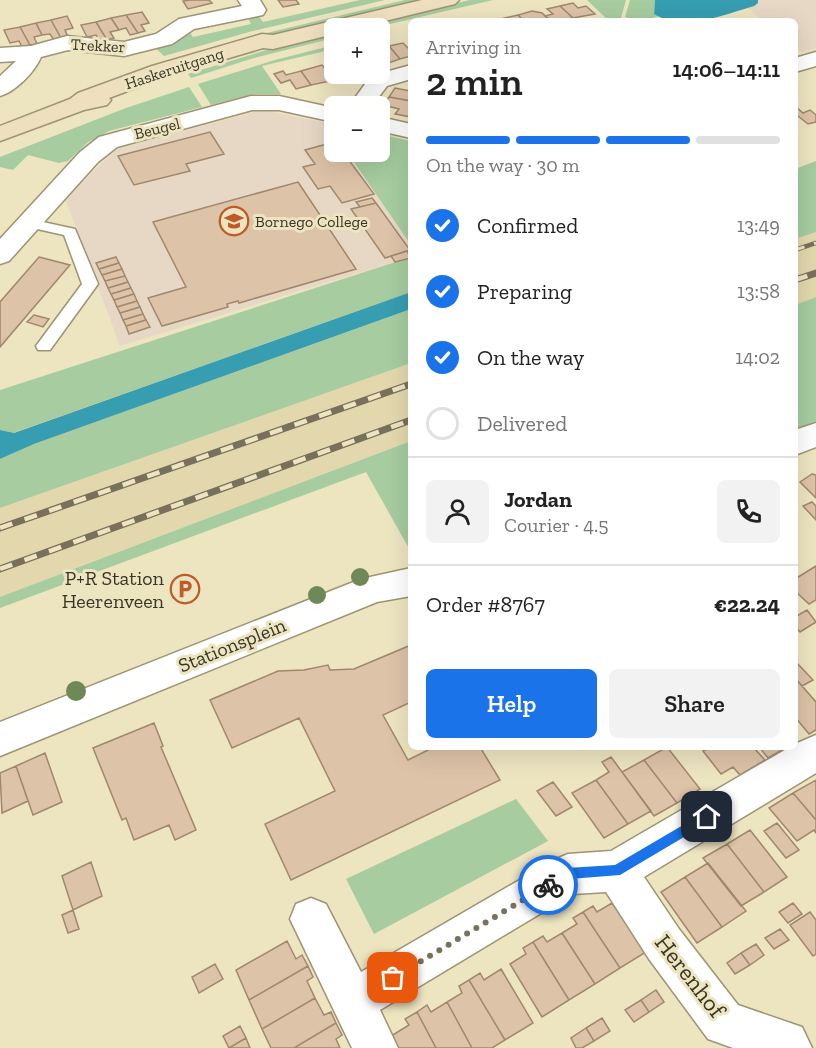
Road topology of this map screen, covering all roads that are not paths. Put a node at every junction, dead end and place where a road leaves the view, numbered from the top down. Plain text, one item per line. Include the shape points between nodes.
1 (249, 0) edge
2 (448, 0) edge
3 (32, 53) junction
4 (0, 55) edge
5 (816, 59) edge
6 (798, 64) edge
7 (408, 73) edge
8 (0, 89) edge
9 (368, 96) edge
10 (324, 113) edge
11 (390, 126) edge
12 (408, 130) edge
13 (0, 135) edge
14 (15, 230) edge
15 (0, 255) edge
16 (44, 346) dead end
17 (816, 434) edge
18 (798, 442) edge
19 (408, 583) edge
20 (0, 739) edge
21 (816, 752) edge
22 (616, 871) junction
23 (311, 919) dead end
24 (354, 1001) junction
25 (376, 1048) edge
26 (790, 1048) edge

1 - 3 street, Trekker via 255,10 187,24 164,39 124,49 67,43
2 - 13 main road, Haskeruitgang via 273,42 78,104
3 - 4 street, Trekker
3 - 8 street
5 - 6 street
7 - 9 street via 379,81
10 - 14 street, Beugel via 279,103 250,103 118,138 98,149
11 - 12 street
14 - 15 street, Beugel
14 - 16 lane via 70,232 90,284
17 - 18 street
19 - 20 street, Stationsplein via 372,589
21 - 22 street
22 - 24 street via 567,874
22 - 26 street, Herenhof via 664,944 724,1023 786,1043
23 - 24 street
24 - 25 street

